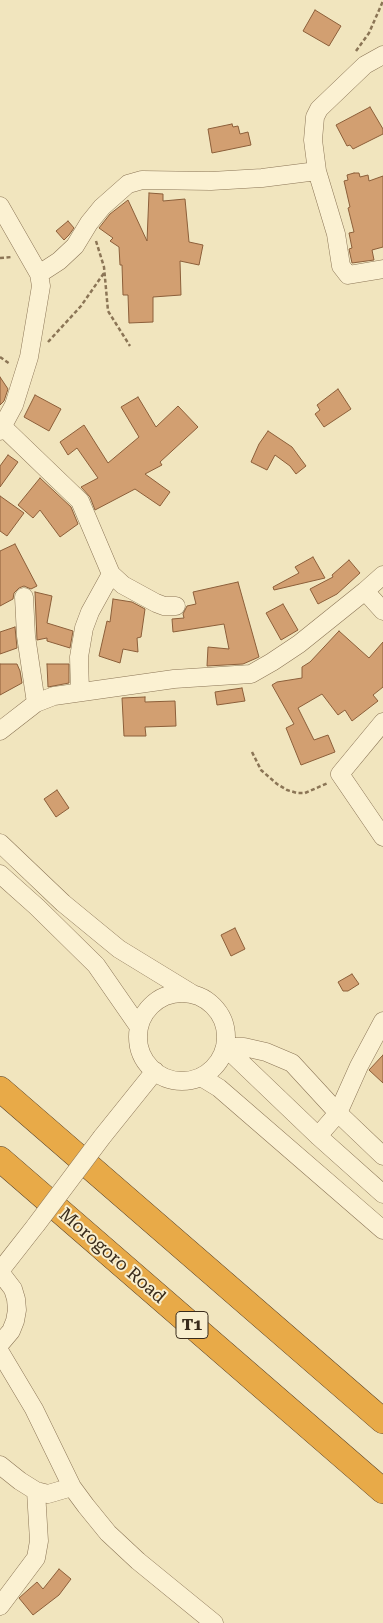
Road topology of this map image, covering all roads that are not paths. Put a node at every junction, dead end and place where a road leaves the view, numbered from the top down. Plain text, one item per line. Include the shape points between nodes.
1 (383, 55) edge
2 (317, 171) junction
3 (0, 206) edge
4 (383, 269) edge
5 (39, 274) junction
6 (1, 429) edge
7 (111, 574) junction
8 (383, 575) edge
9 (365, 591) junction
10 (24, 598) dead end
11 (176, 606) dead end
12 (383, 611) edge
13 (80, 692) junction
14 (36, 703) junction
15 (383, 722) edge
16 (0, 731) edge
17 (383, 837) edge
18 (0, 843) edge
19 (0, 874) edge
20 (191, 994) junction
21 (382, 1026) edge
22 (139, 1027) junction
23 (225, 1046) junction
24 (155, 1071) junction
25 (201, 1076) junction
26 (0, 1089) edge
27 (338, 1113) junction
28 (318, 1136) junction
29 (383, 1156) edge
30 (0, 1159) edge
31 (383, 1194) edge
32 (383, 1230) edge
33 (0, 1272) edge
34 (0, 1344) edge
35 (0, 1352) edge
36 (383, 1420) edge
37 (0, 1465) edge
38 (72, 1487) junction
39 (36, 1491) junction
40 (383, 1491) edge
41 (0, 1606) edge
42 (214, 1623) edge

1 - 2 street via 365,65 319,109 313,140
2 - 4 street via 336,234 341,266 346,274
2 - 5 street via 211,181 134,181 102,207 75,246
3 - 5 street
5 - 6 street via 38,310 28,361 14,405
6 - 7 street via 80,502
7 - 11 street via 123,585 156,603
7 - 13 street via 84,628 79,657
8 - 9 street
9 - 12 street
9 - 13 street via 299,644 250,674 174,679
10 - 14 street
13 - 14 street
14 - 16 street
15 - 17 street via 341,771 341,777
18 - 20 street via 63,903 118,949
19 - 22 street via 96,965
20 - 22 street via 172,994 154,1002
20 - 23 street via 216,1009 225,1027
21 - 27 street
22 - 24 street via 139,1047
23 - 25 street via 216,1064
23 - 27 street via 258,1050 292,1063
23 - 28 street
24 - 25 street via 172,1080 192,1080
24 - 33 street, bridge
25 - 32 street
26 - 36 highway
27 - 28 street
27 - 29 street
28 - 31 street
30 - 40 highway, Morogoro Road / T1
33 - 34 street via 13,1289 17,1310 11,1331
35 - 38 street via 34,1409
37 - 39 street
38 - 39 street via 48,1494
38 - 42 street via 108,1533
39 - 41 street via 39,1542 36,1558

